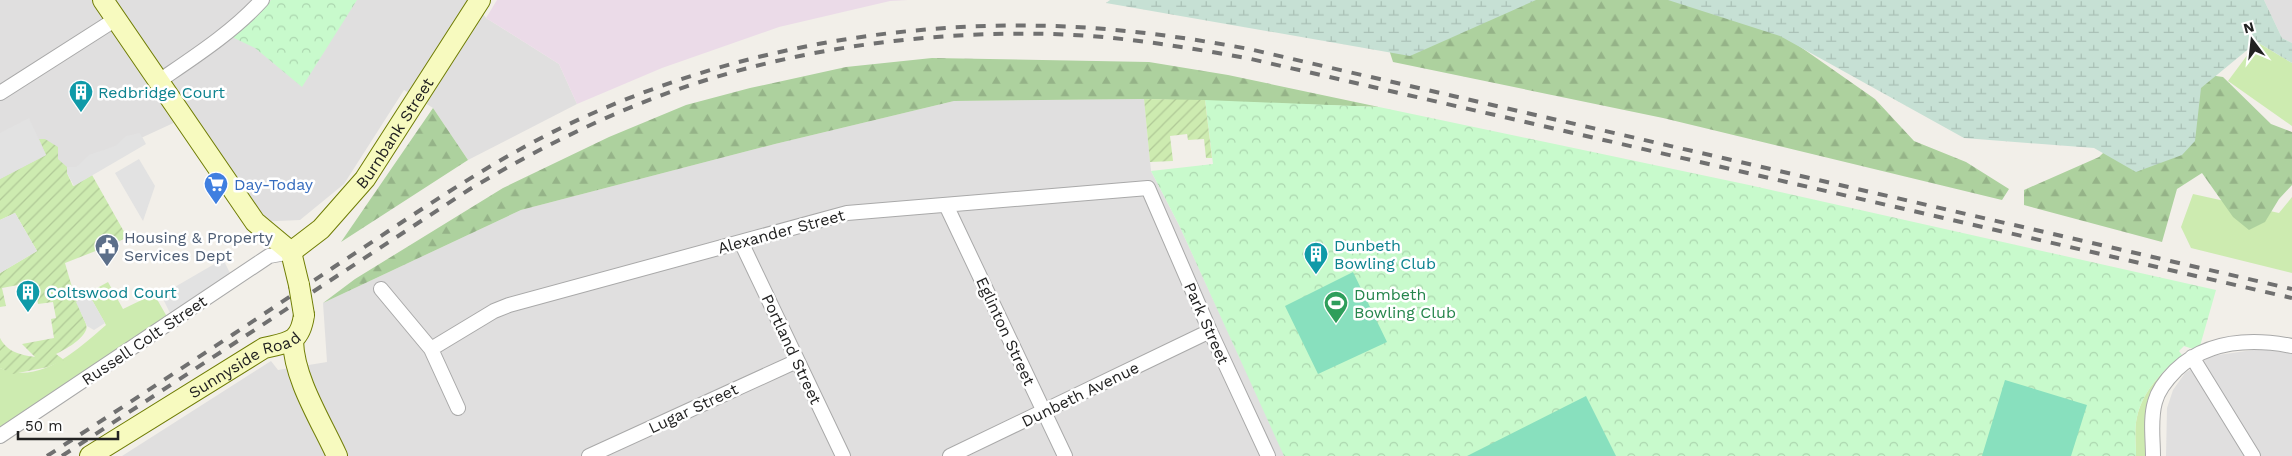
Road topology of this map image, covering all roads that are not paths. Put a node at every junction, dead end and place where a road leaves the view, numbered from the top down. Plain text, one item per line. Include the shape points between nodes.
1 (103, 0) edge
2 (262, 0) edge
3 (480, 0) edge
4 (116, 19) junction
5 (158, 81) junction
6 (0, 93) edge
7 (1148, 188) joint
8 (946, 205) junction
9 (741, 242) junction
10 (291, 252) junction
11 (381, 289) dead end
12 (1210, 331) junction
13 (293, 342) junction
14 (2292, 346) edge
15 (431, 349) junction
16 (2192, 357) junction
17 (797, 361) junction
18 (458, 408) dead end
19 (1044, 411) junction
20 (0, 436) edge
21 (90, 456) edge
22 (337, 456) edge
23 (589, 456) edge
24 (843, 456) edge
25 (950, 456) edge
26 (1065, 456) edge
27 (1268, 456) edge
28 (2152, 456) edge
29 (2253, 456) edge

1 - 4 main road
2 - 5 street via 194,57
3 - 10 main road, Burnbank Street via 365,179 321,229
4 - 5 main road
4 - 6 street
5 - 10 main road via 254,222
7 - 8 street, Alexander Street
7 - 12 street, Park Street
8 - 9 street, Alexander Street via 847,213
8 - 19 street, Eglinton Street
9 - 15 street, Alexander Street via 509,305
9 - 17 street, Portland Street
10 - 13 main road, Sunnyside Road, bridge via 304,315 302,330
10 - 20 street, Russell Colt Street via 269,256
11 - 15 street
12 - 19 street, Dunbeth Avenue
12 - 27 street, Park Street
13 - 21 main road, Sunnyside Road via 264,348
13 - 22 main road via 293,358 298,373
14 - 16 street via 2253,340 2208,349
15 - 18 street
16 - 28 street via 2168,378 2155,401
16 - 29 street
17 - 23 street, Lugar Street
17 - 24 street, Portland Street
19 - 25 street, Dunbeth Avenue
19 - 26 street, Eglinton Street

